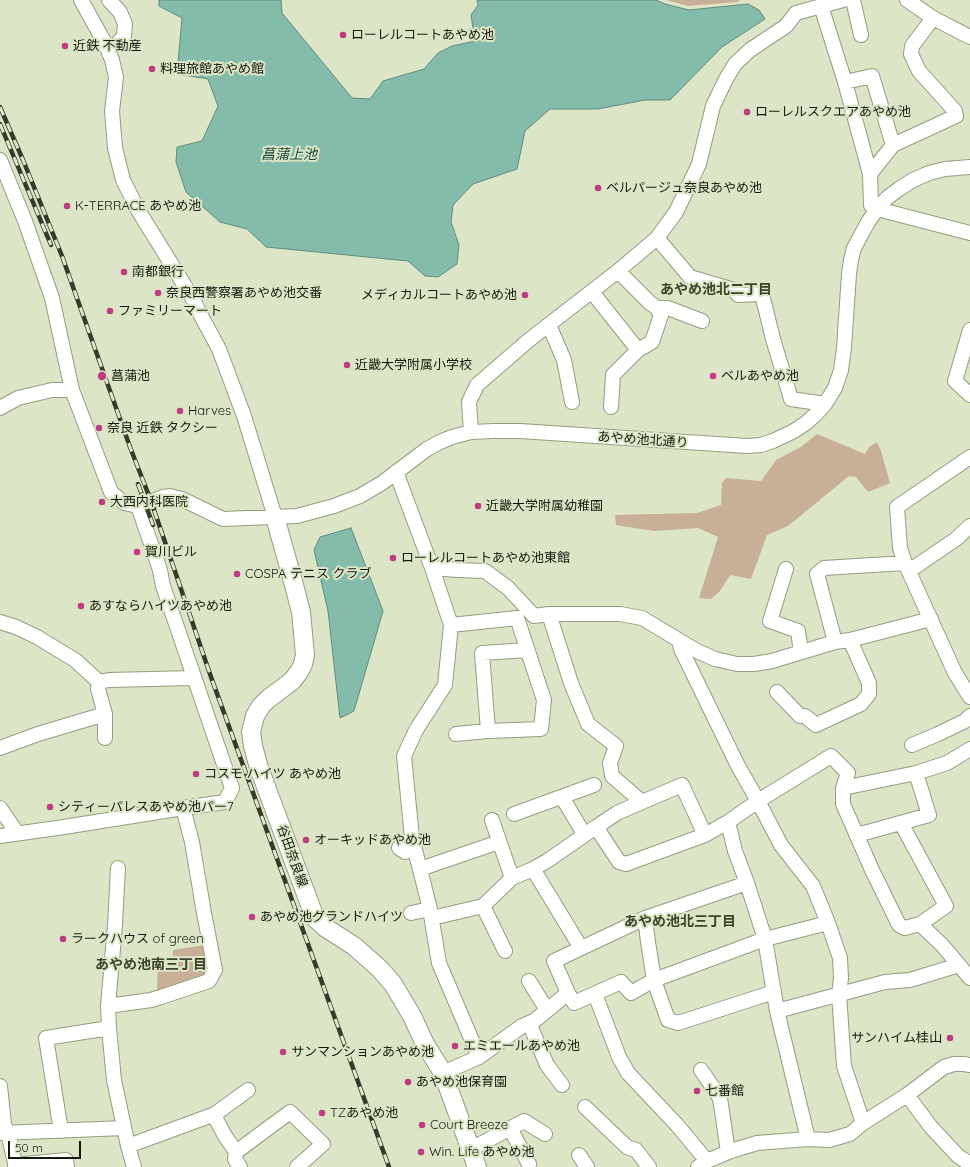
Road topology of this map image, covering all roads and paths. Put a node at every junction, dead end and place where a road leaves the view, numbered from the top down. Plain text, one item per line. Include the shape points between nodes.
1 (81, 0) edge
2 (109, 0) edge
3 (843, 0) edge
4 (854, 0) edge
5 (907, 0) edge
6 (807, 5) edge
7 (821, 6) junction
8 (933, 18) junction
9 (861, 34) dead end
10 (970, 37) edge
11 (108, 48) junction
12 (845, 82) junction
13 (893, 145) junction
14 (0, 160) edge
15 (970, 166) edge
16 (870, 174) junction
17 (878, 208) junction
18 (970, 233) edge
19 (657, 238) junction
20 (618, 271) junction
21 (592, 292) junction
22 (657, 308) junction
23 (702, 321) dead end
24 (549, 325) junction
25 (970, 330) edge
26 (638, 350) junction
27 (72, 390) junction
28 (970, 395) edge
29 (572, 402) dead end
30 (825, 404) junction
31 (612, 407) dead end
32 (0, 408) edge
33 (471, 432) junction
34 (970, 457) edge
35 (396, 472) junction
36 (138, 506) junction
37 (275, 517) junction
38 (970, 526) edge
39 (905, 563) junction
40 (432, 568) junction
41 (786, 569) dead end
42 (550, 614) junction
43 (931, 619) junction
44 (0, 622) edge
45 (451, 625) junction
46 (850, 640) junction
47 (679, 641) junction
48 (835, 642) junction
49 (527, 650) junction
50 (801, 652) junction
51 (194, 678) junction
52 (99, 682) junction
53 (777, 692) dead end
54 (970, 697) edge
55 (105, 714) junction
56 (970, 716) edge
57 (488, 731) junction
58 (456, 734) dead end
59 (105, 738) dead end
60 (912, 746) dead end
61 (0, 748) edge
62 (970, 749) edge
63 (916, 773) junction
64 (594, 785) dead end
65 (843, 788) junction
66 (562, 797) junction
67 (758, 801) junction
68 (642, 802) junction
69 (0, 808) edge
70 (183, 808) junction
71 (514, 814) dead end
72 (492, 820) dead end
73 (728, 822) junction
74 (901, 823) junction
75 (590, 831) junction
76 (17, 833) junction
77 (704, 835) junction
78 (857, 835) junction
79 (0, 836) edge
80 (499, 842) junction
81 (399, 848) dead end
82 (414, 848) junction
83 (118, 868) dead end
84 (420, 869) junction
85 (533, 869) junction
86 (512, 878) junction
87 (747, 883) junction
88 (483, 906) junction
89 (411, 913) dead end
90 (431, 914) junction
91 (645, 918) junction
92 (828, 923) junction
93 (920, 924) junction
94 (765, 939) junction
95 (581, 948) junction
96 (505, 951) dead end
97 (959, 964) junction
98 (970, 978) edge
99 (654, 980) junction
100 (529, 981) dead end
101 (568, 992) junction
102 (774, 992) junction
103 (595, 994) junction
104 (838, 994) junction
105 (108, 1006) junction
106 (547, 1010) junction
107 (777, 1011) junction
108 (529, 1023) junction
109 (109, 1028) junction
110 (479, 1057) junction
111 (970, 1066) edge
112 (701, 1070) dead end
113 (443, 1073) junction
114 (562, 1085) dead end
115 (0, 1086) edge
116 (248, 1090) dead end
117 (907, 1095) junction
118 (585, 1107) dead end
119 (215, 1114) junction
120 (863, 1123) junction
121 (124, 1128) junction
122 (510, 1128) junction
123 (61, 1131) junction
124 (4, 1133) edge
125 (545, 1134) dead end
126 (808, 1139) junction
127 (128, 1146) junction
128 (471, 1149) junction
129 (236, 1152) junction
130 (728, 1152) junction
131 (579, 1155) dead end
132 (960, 1162) edge
133 (529, 1164) dead end
134 (702, 1164) edge
135 (16, 1166) edge
136 (67, 1167) edge
137 (134, 1167) edge
138 (240, 1167) edge
139 (297, 1167) edge
140 (478, 1167) edge
141 (587, 1167) edge
142 (649, 1167) edge

1 - 11 street
2 - 11 street via 120,12 125,24 124,36 117,44
3 - 7 street
4 - 9 street
5 - 8 street
6 - 7 street
6 - 19 street via 796,13 786,26 750,50 735,64 713,106 699,164 676,212
7 - 12 street
8 - 10 street
8 - 13 street via 912,46 911,54 919,71 955,111 956,116
11 - 37 street via 116,78 112,111 115,148 123,180 138,210 193,299 219,349 244,416
12 - 13 street via 872,76
12 - 16 street
13 - 16 street
14 - 27 street via 52,298
15 - 17 street, あやめ池北通り via 945,169 924,176 899,189
16 - 17 street via 871,205
17 - 18 street
17 - 30 street, あやめ池北通り via 854,248 849,274 841,370 835,388
19 - 20 street
19 - 30 street via 690,278 734,290 738,295 762,294 791,398
20 - 21 street
20 - 22 street
21 - 24 street
21 - 26 street
22 - 23 street via 668,308
22 - 26 street via 661,316 652,342
24 - 29 street via 564,360
24 - 33 street via 477,385 470,402
25 - 28 street via 955,382
26 - 31 street via 613,375
27 - 32 street via 52,390 18,398
27 - 36 street via 111,492 124,503
30 - 33 street, あやめ池北通り via 794,431 761,445 520,431
33 - 35 street, あやめ池北通り via 452,436 440,442
34 - 39 street via 897,507 900,548
35 - 37 street, あやめ池北通り via 360,496 334,506 297,516
35 - 40 street
36 - 37 street, あやめ池北通り via 170,496 182,499 223,519
36 - 51 street
37 - 113 main road, 谷田奈良線 via 301,612 304,654 303,664 292,681 268,699 255,716 251,732 257,760 315,918 354,946 393,984
38 - 39 street via 912,570
39 - 43 street
39 - 48 street via 824,568 817,574
40 - 42 street via 485,571 508,588 534,616
40 - 45 street
41 - 50 street via 770,621 798,631
42 - 47 street via 620,614 642,618
42 - 68 street via 571,683 588,724 616,746 610,763 612,776
43 - 46 street
43 - 54 street via 955,673
44 - 52 street via 16,627 75,660
45 - 49 street via 517,618
45 - 82 street via 445,685 416,730 404,756
46 - 48 street
46 - 53 street via 869,683 869,694 861,704 816,725 805,716 800,716
47 - 50 street via 715,660 737,664 772,661
47 - 67 street via 698,685
48 - 50 street
49 - 57 street via 482,653
49 - 57 street via 544,700 541,729
51 - 52 street
51 - 70 street via 232,788 225,802
52 - 55 street via 98,689
55 - 59 street
55 - 61 street
56 - 60 street via 965,721
57 - 58 street
62 - 63 street via 947,763
63 - 65 street
63 - 74 street via 928,815
64 - 66 street
65 - 67 street via 848,773 831,756
65 - 78 street via 843,804
66 - 71 street
66 - 75 street
67 - 73 street
67 - 92 street via 781,845 813,886
68 - 75 street via 617,813
68 - 77 street via 682,785
69 - 76 street
70 - 76 street
70 - 105 street via 192,842 215,970 209,981 151,1000
72 - 80 street
73 - 77 street
73 - 87 street
74 - 78 street
74 - 93 street via 946,906
75 - 77 street via 620,862 626,864
75 - 85 street
76 - 79 street
78 - 93 street via 899,925 905,928
80 - 84 street
80 - 86 street
81 - 82 street via 405,852
82 - 84 street
83 - 105 street
84 - 90 street
85 - 86 street
85 - 95 street
86 - 88 street
87 - 91 street
87 - 94 street
88 - 90 street
88 - 96 street
89 - 90 street
90 - 110 street via 439,963
91 - 95 street
91 - 99 street
92 - 94 street
92 - 104 street via 840,958 841,978
93 - 97 street
94 - 99 street
94 - 102 street
95 - 101 street via 554,961
97 - 98 street
97 - 104 street via 910,980 885,982
99 - 102 street via 668,1020 678,1023
99 - 103 street via 631,993 621,982
100 - 106 street
101 - 103 street via 574,1002
101 - 106 street
102 - 107 street
103 - 134 street via 619,1057 628,1073 677,1125
104 - 107 street
104 - 120 street via 844,1066
105 - 109 street
106 - 108 street
107 - 126 street
108 - 110 street
108 - 114 street via 547,1065
109 - 121 street via 114,1080
109 - 123 street via 46,1038
110 - 113 street
111 - 117 street via 954,1064 944,1067
112 - 130 street via 720,1098
113 - 128 main road, 谷田奈良線
115 - 124 street
116 - 119 street
117 - 120 street
117 - 132 street
118 - 142 street via 627,1147 636,1150
119 - 127 street
119 - 129 street
120 - 126 street via 850,1134 829,1140
121 - 123 street
121 - 127 street
122 - 125 street via 524,1121
122 - 128 street
122 - 133 street
123 - 124 street
124 - 135 street
126 - 130 street via 757,1144
127 - 137 street
128 - 140 main road, 谷田奈良線
129 - 138 street via 235,1159
129 - 139 street via 290,1112 323,1144
130 - 134 street
131 - 141 street
135 - 136 street via 66,1160

